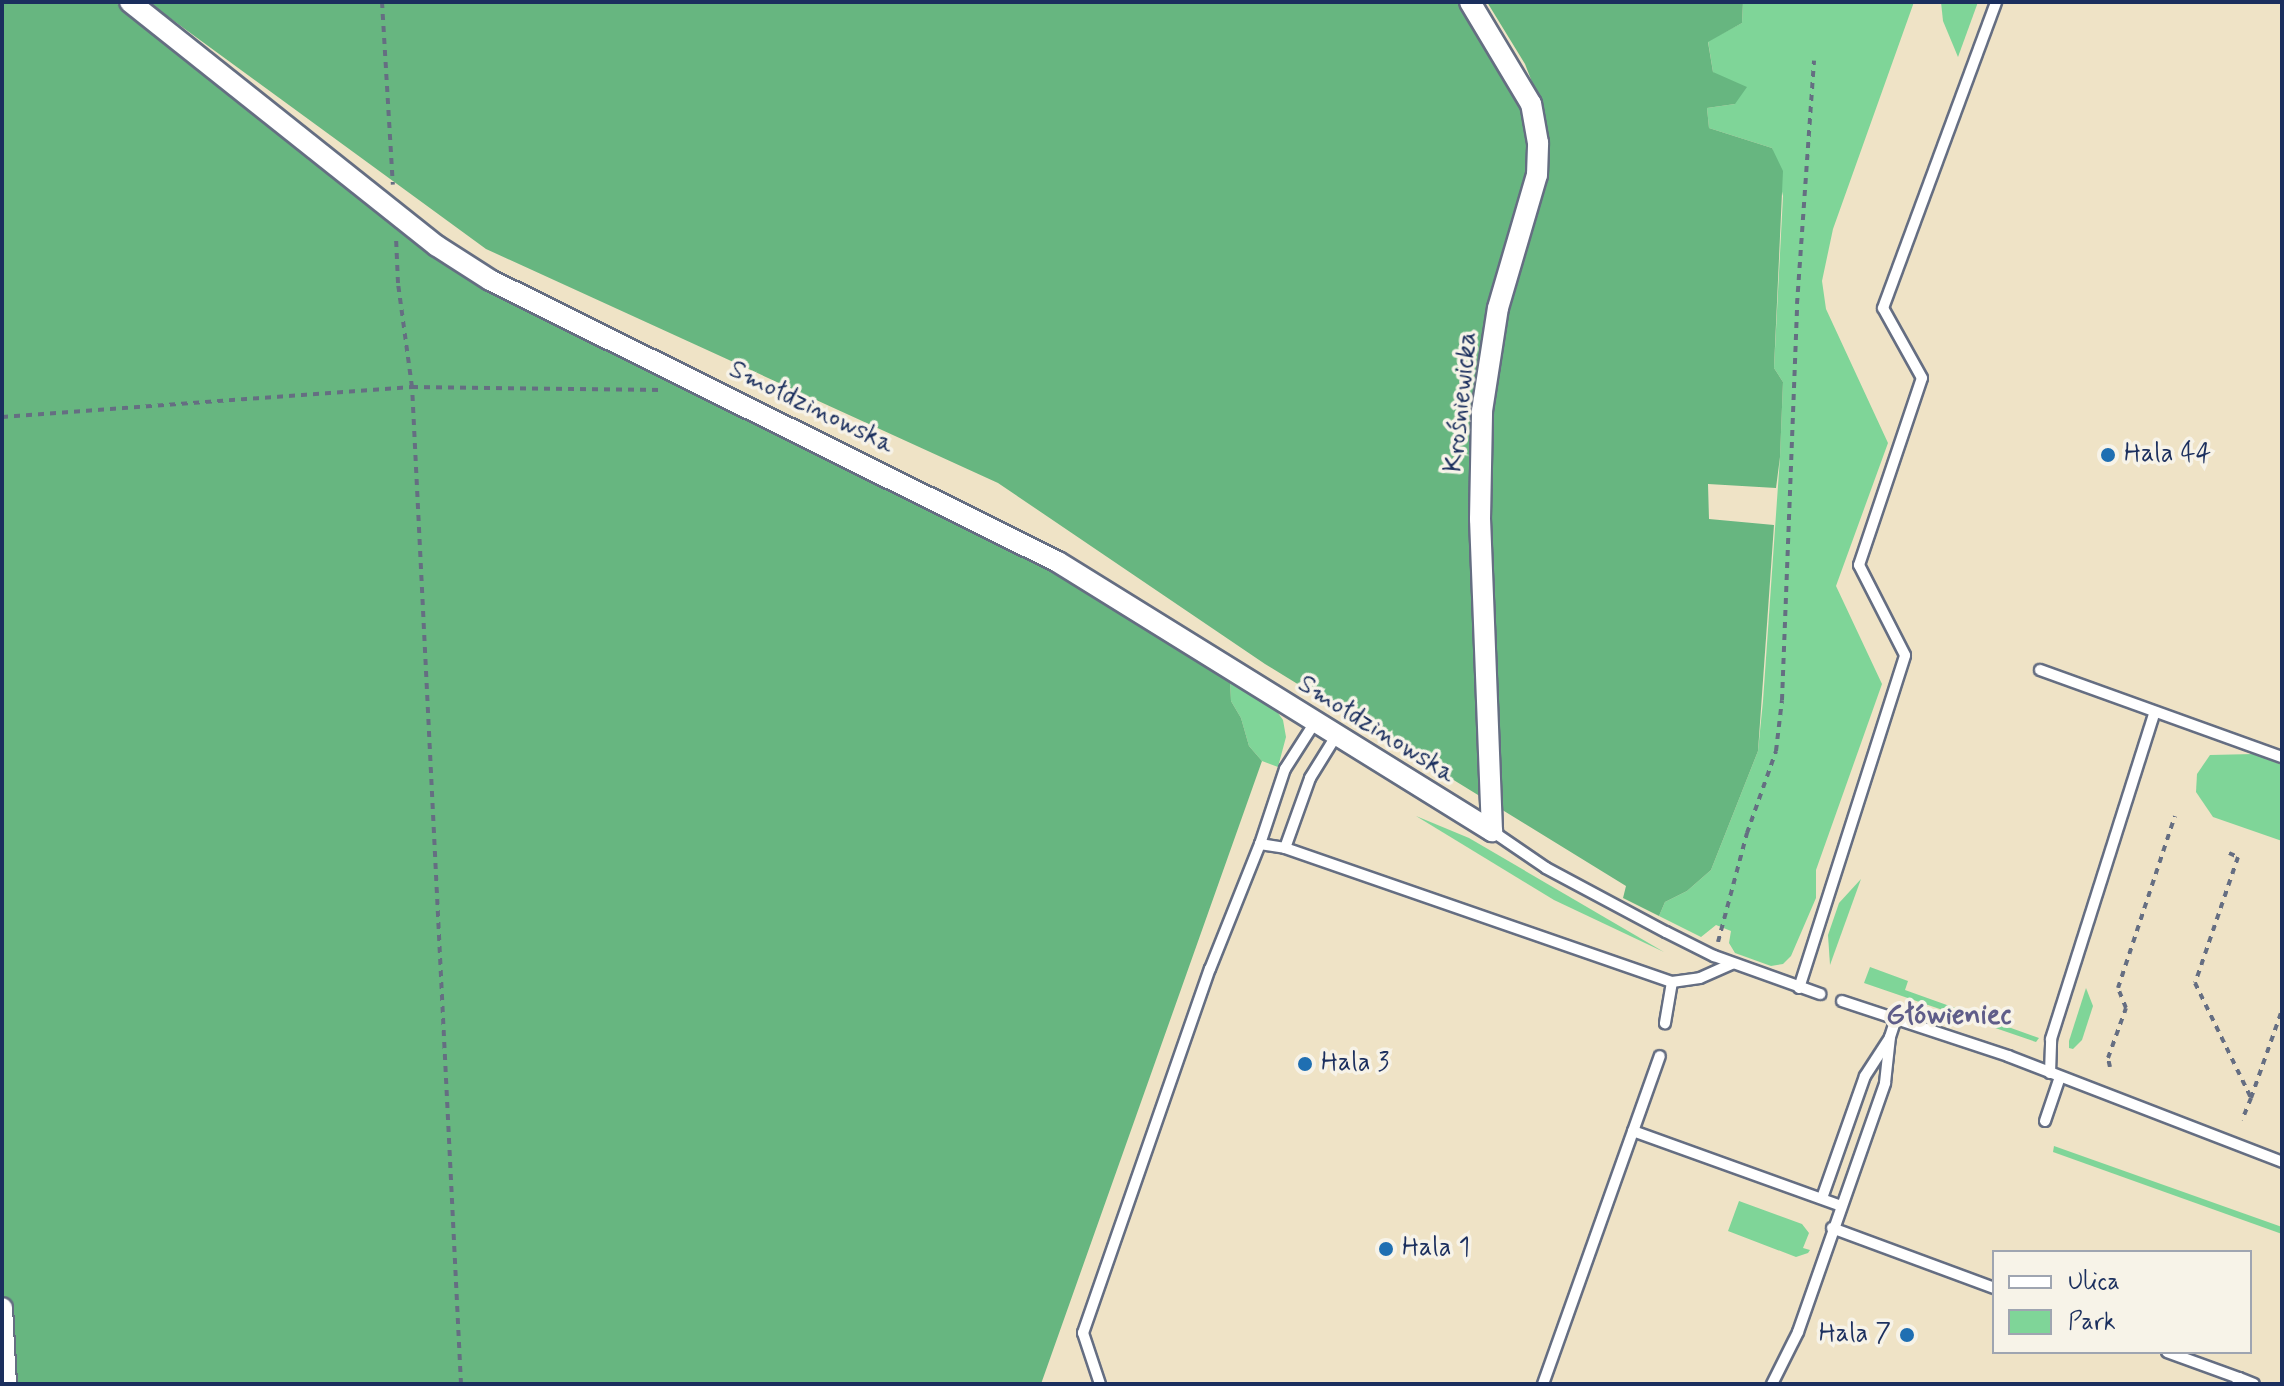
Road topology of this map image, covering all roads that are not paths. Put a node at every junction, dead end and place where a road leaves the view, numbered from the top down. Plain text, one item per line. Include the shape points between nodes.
1 (130, 2) edge
2 (1470, 2) edge
3 (1996, 2) edge
4 (2040, 670) dead end
5 (2155, 712) junction
6 (1315, 722) junction
7 (1336, 736) junction
8 (2282, 757) edge
9 (1492, 831) junction
10 (1260, 844) junction
11 (1285, 848) junction
12 (1733, 963) junction
13 (1672, 982) junction
14 (1799, 988) junction
15 (1820, 994) dead end
16 (1842, 1001) dead end
17 (1896, 1018) junction
18 (1665, 1023) dead end
19 (1890, 1037) junction
20 (1660, 1056) dead end
21 (2055, 1075) junction
22 (2045, 1121) dead end
23 (1633, 1131) junction
24 (2282, 1162) edge
25 (1822, 1198) junction
26 (1841, 1206) junction
27 (1832, 1228) junction
28 (1992, 1287) edge
29 (2, 1308) edge
30 (2172, 1354) edge
31 (2238, 1381) edge
32 (6, 1384) edge
33 (1100, 1384) edge
34 (1543, 1384) edge
35 (1772, 1384) edge
36 (2254, 1384) edge

1 - 6 street, Smołdzinowska via 437,246 490,280 1058,562
2 - 9 street, Krośniewicka via 1531,104 1538,143 1537,175 1498,308 1482,411 1480,545
3 - 14 lane via 1883,308 1922,378 1859,565 1905,655
4 - 5 lane
5 - 8 lane
5 - 21 lane via 2051,1039
6 - 7 street, Smołdzinowska
6 - 10 lane via 1285,769
7 - 9 street, Smołdzinowska
7 - 11 lane via 1310,778
9 - 12 lane via 1546,868
10 - 11 lane
10 - 33 lane via 1210,969 1083,1333
11 - 13 lane
12 - 13 lane via 1700,978
12 - 14 lane
13 - 18 lane
14 - 15 lane
16 - 17 lane
17 - 19 lane
17 - 21 lane
19 - 25 lane via 1865,1076
19 - 26 lane via 1885,1083
20 - 23 lane
21 - 22 lane
21 - 24 lane
23 - 25 lane
23 - 34 lane
25 - 26 lane
26 - 27 lane
27 - 28 lane
27 - 35 lane via 1798,1332
29 - 32 street
30 - 31 lane
31 - 36 lane

